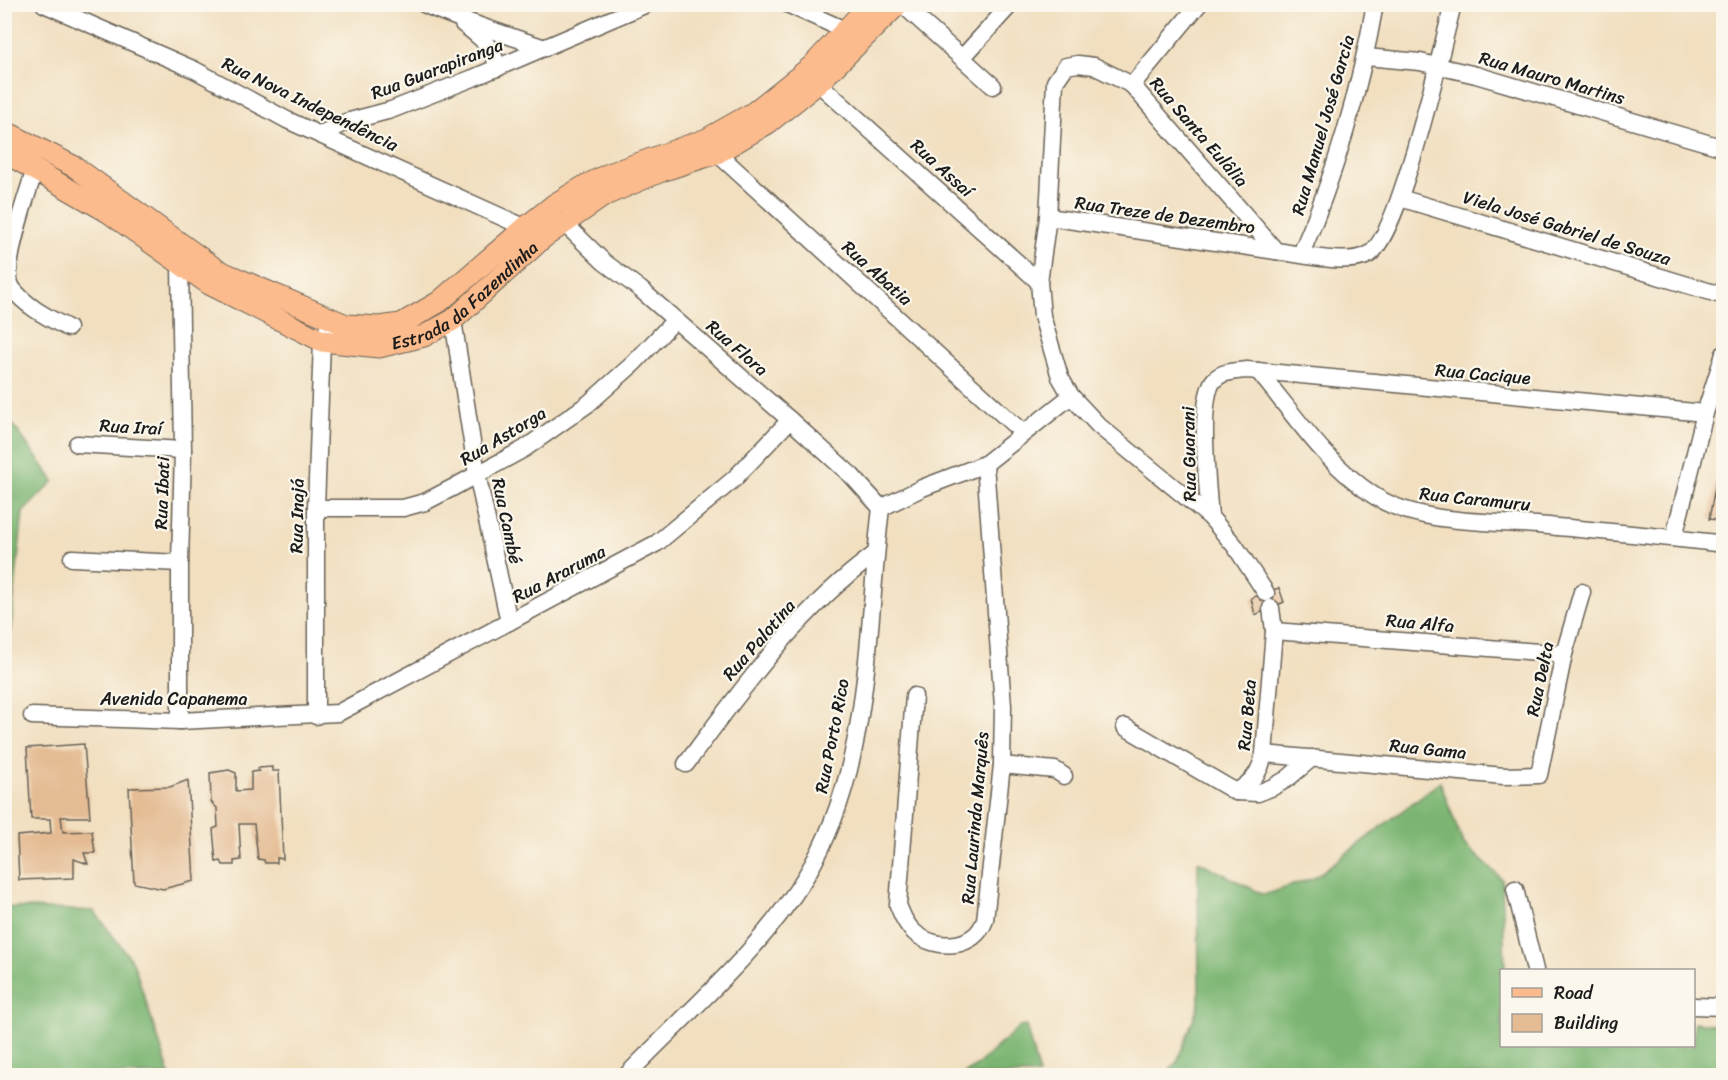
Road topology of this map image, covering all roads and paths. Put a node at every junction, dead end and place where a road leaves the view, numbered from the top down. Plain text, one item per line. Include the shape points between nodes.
1 (44, 4) edge
2 (424, 4) edge
3 (647, 4) edge
4 (787, 4) edge
5 (870, 4) edge
6 (900, 4) edge
7 (1011, 4) edge
8 (1199, 4) edge
9 (1375, 4) edge
10 (1454, 4) edge
11 (455, 18) junction
12 (847, 31) junction
13 (539, 50) junction
14 (963, 57) junction
15 (1366, 57) junction
16 (1436, 65) junction
17 (498, 68) junction
18 (818, 83) junction
19 (1132, 85) junction
20 (993, 86) dead end
21 (361, 119) junction
22 (4, 131) edge
23 (321, 134) junction
24 (712, 146) junction
25 (351, 147) junction
26 (1724, 148) edge
27 (4, 152) edge
28 (35, 169) junction
29 (1400, 198) junction
30 (1048, 218) junction
31 (563, 222) junction
32 (535, 232) junction
33 (1276, 251) junction
34 (1302, 254) junction
35 (180, 266) junction
36 (1038, 282) junction
37 (1724, 296) edge
38 (332, 319) junction
39 (453, 320) junction
40 (675, 320) junction
41 (68, 328) dead end
42 (322, 341) junction
43 (1724, 354) edge
44 (1258, 371) junction
45 (1071, 396) junction
46 (1705, 413) junction
47 (790, 420) junction
48 (1023, 433) junction
49 (77, 444) dead end
50 (183, 450) junction
51 (985, 464) junction
52 (477, 474) junction
53 (316, 508) junction
54 (880, 508) junction
55 (1210, 517) junction
56 (1674, 537) junction
57 (1724, 544) edge
58 (875, 554) junction
59 (72, 558) dead end
60 (180, 563) junction
61 (1582, 592) dead end
62 (509, 622) junction
63 (1274, 631) junction
64 (1563, 654) junction
65 (914, 696) dead end
66 (32, 716) dead end
67 (316, 716) junction
68 (180, 722) junction
69 (1125, 727) dead end
70 (1264, 754) junction
71 (1312, 758) junction
72 (686, 764) dead end
73 (1002, 765) junction
74 (1539, 775) joint
75 (1064, 776) dead end
76 (1236, 792) junction
77 (1515, 889) dead end
78 (1535, 969) edge
79 (1695, 1006) edge
80 (1724, 1007) edge
81 (626, 1076) edge

1 - 23 street, Rua Nova Independência via 195,70
2 - 11 street
3 - 13 street, Rua Guarapiranga
4 - 12 street
5 - 12 main road, Estrada da Fazendinha
6 - 14 street
6 - 18 main road, Estrada da Fazendinha
7 - 14 street
8 - 19 street
9 - 15 street, Rua Manuel José Garcia
10 - 16 street
11 - 13 street
11 - 17 street via 489,44
12 - 24 main road, Estrada da Fazendinha via 781,93
13 - 17 street, Rua Guarapiranga
14 - 20 street
15 - 16 street, Rua Mauro Martins
15 - 34 street, Rua Manuel José Garcia via 1318,216
16 - 26 street, Rua Mauro Martins
16 - 29 street
17 - 21 street, Rua Guarapiranga
18 - 24 main road, Estrada da Fazendinha via 768,123
18 - 36 street, Rua Assaí
19 - 30 street, Rua Santa Eulâlia via 1094,66 1078,64 1066,66 1055,82
19 - 33 street, Rua Santa Eulâlia
21 - 23 street, Rua Guarapiranga
21 - 25 street
22 - 38 main road, Estrada da Fazendinha via 75,167 217,270
23 - 25 street, Rua Nova Independência
24 - 31 main road, Estrada da Fazendinha via 629,183
24 - 32 main road, Estrada da Fazendinha via 609,174 555,204
24 - 48 street, Rua Abatia
25 - 32 street, Rua Nova Independência
27 - 28 main road, Estrada da Fazendinha
28 - 35 main road, Estrada da Fazendinha via 108,212
28 - 41 street via 7,272 11,287 25,301
29 - 34 street via 1380,244 1368,255 1355,259
29 - 37 street, Viela José Gabriel de Souza
30 - 33 street, Rua Treze de Dezembro
30 - 36 street, Rua Santa Eulâlia
31 - 32 main road, Estrada da Fazendinha
31 - 40 street, Rua Flora via 604,262
32 - 38 main road, Estrada da Fazendinha via 439,302 401,324 367,328
32 - 39 main road, Estrada da Fazendinha
33 - 34 street
35 - 42 main road, Estrada da Fazendinha
35 - 50 street, Rua Ibati
36 - 45 street, Rua Santa Eulâlia via 1053,361
38 - 42 street, Rua Inajá
39 - 42 main road, Estrada da Fazendinha via 424,336 379,347
39 - 52 street, Rua Cambé
40 - 47 street, Rua Flora
40 - 52 street, Rua Astorga via 588,404 524,449
42 - 53 street, Rua Inajá
43 - 46 street
44 - 46 street, Rua Cacique
44 - 55 street, Rua Guarani via 1230,371 1216,378 1207,392
44 - 56 street, Rua Caramuru via 1324,450 1372,494 1393,507 1463,519
45 - 48 street
45 - 55 street, Rua Santa Eulâlia via 1099,426
46 - 56 street
47 - 54 street, Rua Flora via 852,476
47 - 62 street, Rua Araruma via 734,479 657,543
48 - 51 street
49 - 50 street, Rua Iraí
50 - 60 street, Rua Ibati
51 - 54 street
51 - 73 street, Rua Laurinda Marquês via 1003,706
52 - 53 street, Rua Astorga via 425,502 403,508
52 - 62 street, Rua Cambé
53 - 67 street, Rua Inajá
54 - 58 street, Rua Porto Rico
55 - 63 street, Rua Guarani via 1235,546 1268,601
56 - 57 street, Rua Caramuru
58 - 72 street, Rua Palotina via 831,590 795,627 754,673
58 - 81 street, Rua Porto Rico via 858,725 840,804 824,843 806,876 769,926
59 - 60 street
60 - 68 street, Rua Ibati
61 - 64 street, Rua Delta
62 - 67 street, Rua Araruma via 338,713
63 - 64 street, Rua Alfa
63 - 70 street, Rua Beta
64 - 74 street, Rua Delta
65 - 73 street, Rua Laurinda Marquês via 898,905 904,921 928,940 953,945 974,938 981,931 989,901
66 - 68 street, Avenida Capanema
67 - 68 street, Avenida Capanema
69 - 76 street
70 - 71 street, Rua Gama
70 - 76 street, Rua Beta via 1261,770
71 - 74 street, Rua Gama via 1504,776
71 - 76 street via 1273,787
73 - 75 street via 1055,770
77 - 78 street
79 - 80 street

